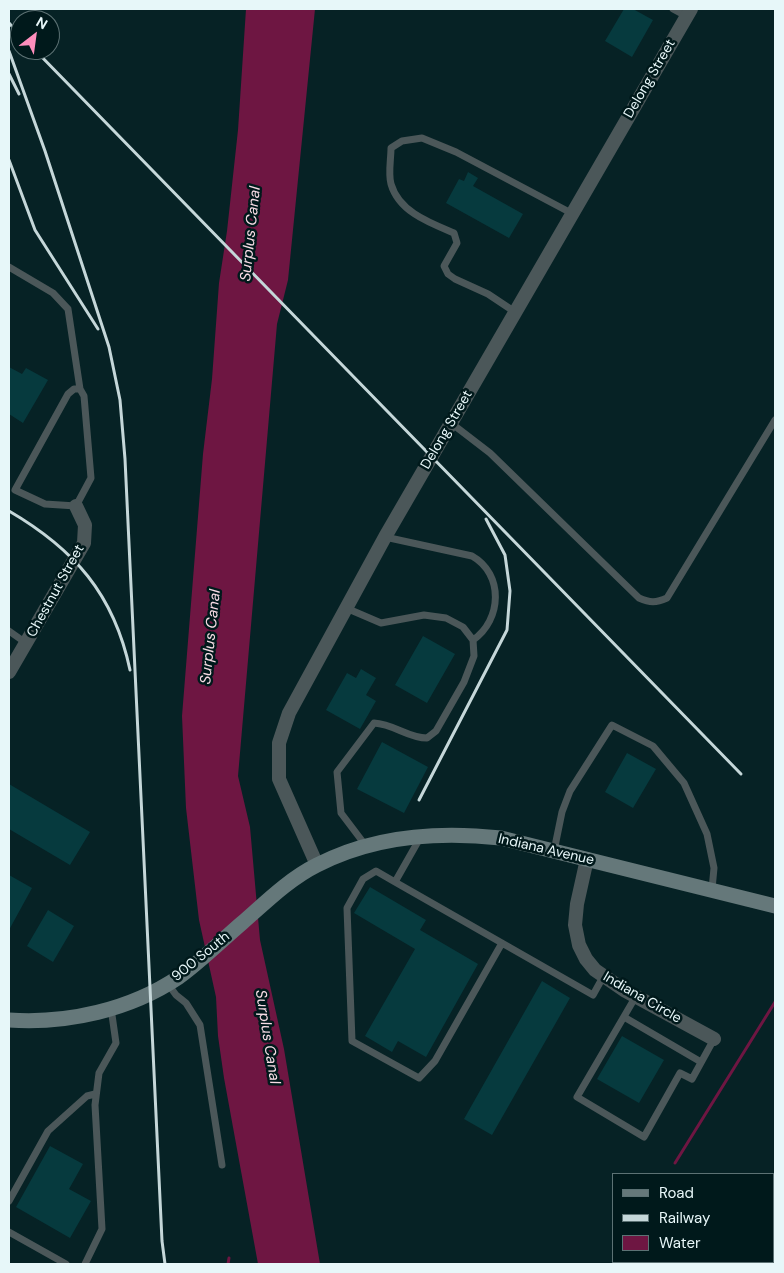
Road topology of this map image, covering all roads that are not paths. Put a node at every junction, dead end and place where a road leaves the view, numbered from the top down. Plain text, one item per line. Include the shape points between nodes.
1 (673, 9) edge
2 (688, 12) edge
3 (572, 214) junction
4 (9, 267) edge
5 (515, 312) junction
6 (80, 389) junction
7 (775, 420) edge
8 (451, 422) junction
9 (12, 488) edge
10 (76, 506) junction
11 (385, 537) junction
12 (346, 607) junction
13 (9, 631) edge
14 (473, 640) junction
15 (26, 644) junction
16 (9, 672) edge
17 (421, 835) junction
18 (366, 846) junction
19 (554, 851) junction
20 (587, 859) junction
21 (317, 865) junction
22 (395, 882) junction
23 (712, 889) junction
24 (775, 906) edge
25 (502, 942) junction
26 (603, 977) junction
27 (168, 984) junction
28 (636, 996) junction
29 (111, 1008) junction
30 (624, 1017) junction
31 (9, 1020) edge
32 (714, 1039) joint
33 (701, 1062) junction
34 (95, 1094) junction
35 (222, 1165) dead end
36 (9, 1201) edge
37 (9, 1232) edge
38 (87, 1263) edge
39 (66, 1264) edge

1 - 2 lane
2 - 3 street, Delong Street
3 - 5 street, Delong Street
3 - 5 lane via 456,152 422,138 402,141 392,148 390,183 399,199 412,214 454,233 457,243 444,266 448,274
4 - 6 lane via 53,293 68,309
5 - 8 street, Delong Street
6 - 9 lane via 68,394
6 - 10 lane via 87,414 91,478
7 - 8 lane via 667,598 658,602 640,598 490,453
8 - 11 street, Delong Street
9 - 10 lane via 45,504
10 - 15 street, Chestnut Street via 85,525 84,542
11 - 12 street, Delong Street
11 - 14 lane via 472,556 490,571 495,583 491,620 484,633
12 - 14 lane via 381,622 424,615 446,618 463,627
12 - 21 street, Delong Street via 289,713 279,743 279,779
13 - 15 lane
14 - 18 lane via 474,656 464,682 436,731 427,738 416,738 388,724 374,723 338,772 341,813
15 - 16 street, Chestnut Street
17 - 18 street, Indiana Avenue
17 - 19 street, Indiana Avenue via 471,834
17 - 22 lane
18 - 21 street, Indiana Avenue
19 - 20 street, Indiana Avenue
19 - 23 lane via 570,791 612,725 653,746 684,783 707,834 714,868
20 - 23 street, Indiana Avenue
20 - 26 street, Indiana Circle via 576,904 575,925 586,959
21 - 27 street, 900 South via 290,882 190,969
22 - 25 lane
22 - 25 lane via 376,871 363,879 347,908 352,1041 419,1078 435,1061
23 - 24 street, Indiana Avenue
25 - 26 lane via 593,995
26 - 28 street, Indiana Circle
27 - 29 street, 900 South
27 - 35 lane via 200,1025
28 - 30 lane
28 - 32 street, Indiana Circle
29 - 31 street, 900 South via 53,1020
29 - 34 lane via 116,1043 99,1074
30 - 33 lane
30 - 33 lane via 577,1098 644,1137 680,1073 692,1079
32 - 33 lane
34 - 36 lane via 87,1096 48,1131
34 - 38 lane via 103,1221
37 - 39 lane

